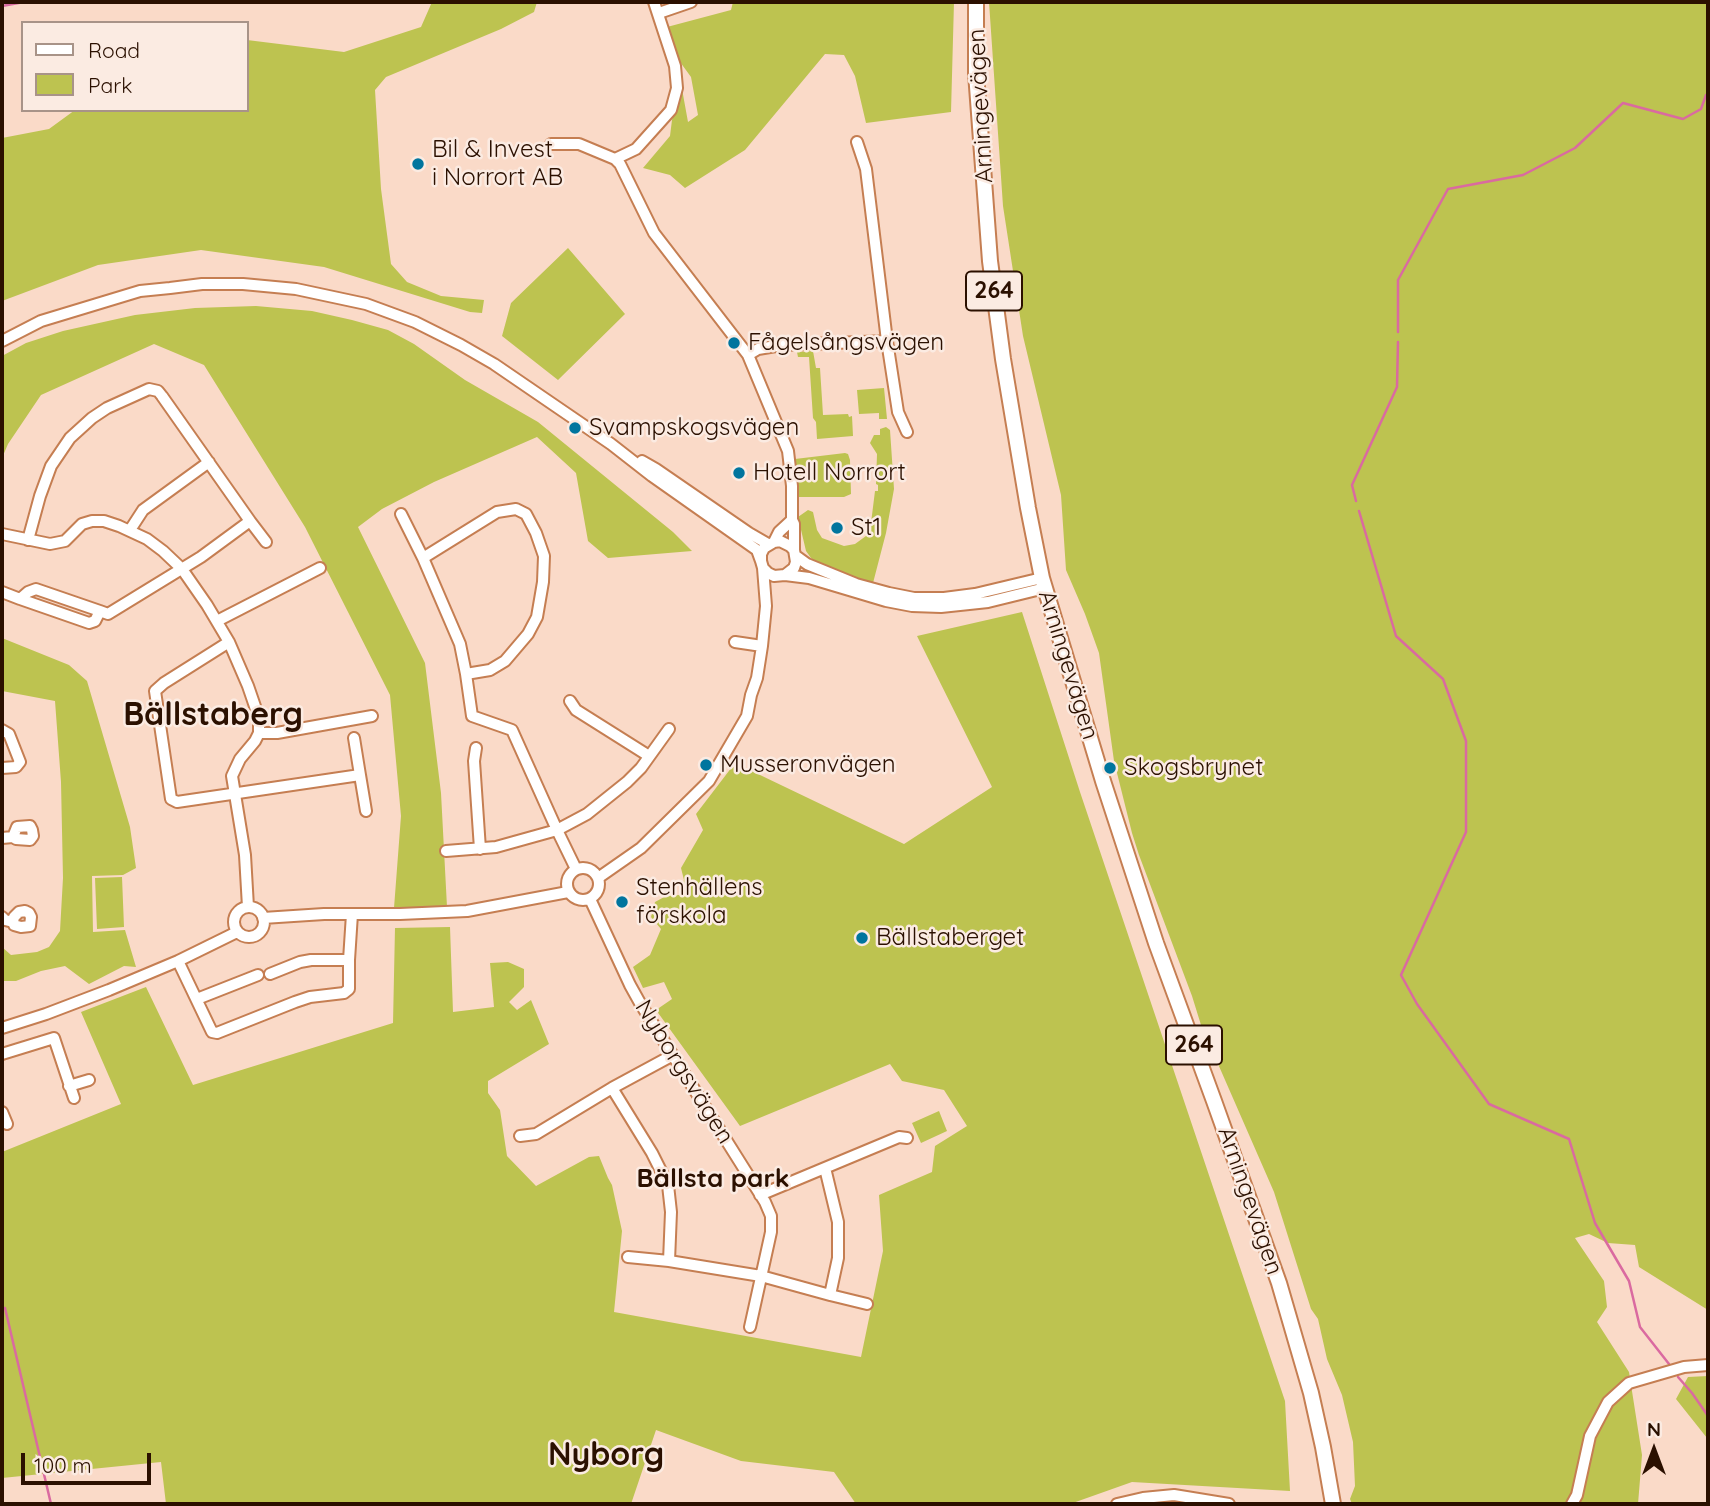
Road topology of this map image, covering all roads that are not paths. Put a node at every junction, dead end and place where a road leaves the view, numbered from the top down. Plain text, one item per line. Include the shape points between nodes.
1 (654, 2) edge
2 (691, 2) edge
3 (976, 2) edge
4 (659, 13) junction
5 (857, 142) dead end
6 (551, 144) dead end
7 (615, 159) junction
8 (2, 341) edge
9 (887, 341) junction
10 (748, 355) junction
11 (906, 432) dead end
12 (611, 444) junction
13 (209, 462) junction
14 (401, 514) dead end
15 (792, 520) junction
16 (250, 522) junction
17 (130, 530) junction
18 (2, 534) edge
19 (29, 540) junction
20 (265, 542) dead end
21 (771, 543) junction
22 (795, 553) junction
23 (423, 558) junction
24 (762, 565) junction
25 (320, 568) dead end
26 (183, 569) junction
27 (782, 576) junction
28 (1044, 583) junction
29 (855, 588) junction
30 (2, 592) edge
31 (766, 606) junction
32 (217, 621) junction
33 (229, 642) junction
34 (735, 642) dead end
35 (762, 646) junction
36 (466, 674) junction
37 (570, 701) dead end
38 (372, 716) dead end
39 (669, 729) dead end
40 (2, 730) edge
41 (259, 733) junction
42 (354, 738) dead end
43 (476, 748) dead end
44 (649, 756) junction
45 (2, 768) edge
46 (360, 775) junction
47 (235, 794) junction
48 (366, 811) dead end
49 (557, 830) junction
50 (480, 849) junction
51 (446, 851) dead end
52 (576, 869) junction
53 (598, 878) junction
54 (568, 892) junction
55 (590, 899) junction
56 (248, 907) junction
57 (352, 914) junction
58 (2, 916) edge
59 (263, 918) junction
60 (13, 922) dead end
61 (237, 932) junction
62 (349, 960) junction
63 (178, 961) junction
64 (270, 974) dead end
65 (258, 975) dead end
66 (197, 999) junction
67 (46, 1014) junction
68 (2, 1028) edge
69 (54, 1038) junction
70 (2, 1054) edge
71 (673, 1055) junction
72 (89, 1080) dead end
73 (69, 1086) junction
74 (612, 1088) junction
75 (74, 1098) dead end
76 (2, 1112) edge
77 (7, 1124) dead end
78 (520, 1136) dead end
79 (907, 1138) dead end
80 (825, 1168) junction
81 (760, 1195) junction
82 (628, 1257) dead end
83 (669, 1261) junction
84 (761, 1276) junction
85 (830, 1295) junction
86 (867, 1304) dead end
87 (750, 1327) dead end
88 (1708, 1365) edge
89 (1117, 1504) edge
90 (1229, 1504) edge
91 (1333, 1504) edge
92 (1572, 1504) edge

1 - 4 street
2 - 4 street
3 - 28 main road, Arningevägen / 264 via 976,73 990,261
4 - 7 street via 675,66 677,88 671,110 636,149
5 - 9 street via 866,169
6 - 7 street via 579,144
7 - 10 street via 654,233
8 - 12 street via 41,321 140,291 202,284 296,289 366,304 415,322 482,356
9 - 10 street via 782,345
9 - 11 street via 898,412
10 - 15 street via 788,451
12 - 21 street
12 - 24 street via 757,550
13 - 16 street
13 - 17 street via 143,510
13 - 19 street via 158,391 149,389 107,408 70,438 51,466
14 - 23 street
15 - 21 street
15 - 22 street
16 - 20 street
16 - 26 street
17 - 19 street via 92,521 57,544
17 - 26 street
18 - 19 street
21 - 22 street via 785,543
21 - 24 street via 761,554
22 - 27 street via 794,568
22 - 29 street
23 - 36 street via 460,644
23 - 36 street via 497,512 516,509 526,514 536,533 544,556 537,617 505,661 490,670
24 - 27 street via 768,573
24 - 31 street
25 - 32 street
26 - 30 street via 108,614 36,589 20,599
26 - 32 street
27 - 29 street
27 - 31 street
28 - 29 street via 944,598 887,597
28 - 91 main road, Arningevägen / 264 via 1156,943 1279,1283 1311,1393
31 - 35 street
32 - 33 street
33 - 41 street via 259,718
33 - 47 street via 157,688 155,696 171,799 177,803
34 - 35 street
35 - 53 street via 747,716 709,781 641,848
36 - 49 street via 472,716 512,730
37 - 44 street via 576,710
38 - 41 street
39 - 44 street
40 - 45 street via 9,734 20,762
41 - 47 street via 234,769
42 - 46 street
43 - 50 street
44 - 49 street via 608,799
46 - 47 street
46 - 48 street
47 - 56 street
49 - 50 street
49 - 52 street
50 - 51 street
52 - 53 street via 590,869
52 - 54 street via 567,879
53 - 55 street via 598,891
54 - 55 street via 578,900
54 - 57 street via 467,911
55 - 71 street, Nyborgsvägen via 630,985
56 - 59 street
56 - 61 street via 236,914
57 - 59 street
57 - 62 street
58 - 60 street
59 - 61 street via 257,934
61 - 63 street
62 - 64 street via 311,960
62 - 66 street via 349,989 344,993 310,997 217,1033 212,1032
63 - 66 street
63 - 67 street
65 - 66 street
67 - 68 street
67 - 69 street
69 - 70 street
69 - 73 street
71 - 74 street
71 - 81 street, Nyborgsvägen
72 - 73 street
73 - 75 street
74 - 78 street via 536,1134
74 - 83 street via 668,1185
76 - 77 street
79 - 80 street via 899,1136
80 - 81 street
80 - 85 street via 838,1222 838,1258
81 - 84 street, Nyborgsvägen via 771,1216
82 - 83 street
83 - 84 street
84 - 85 street
84 - 87 street, Nyborgsvägen
85 - 86 street
88 - 92 street via 1629,1383 1608,1402 1590,1436
89 - 90 street via 1174,1495

